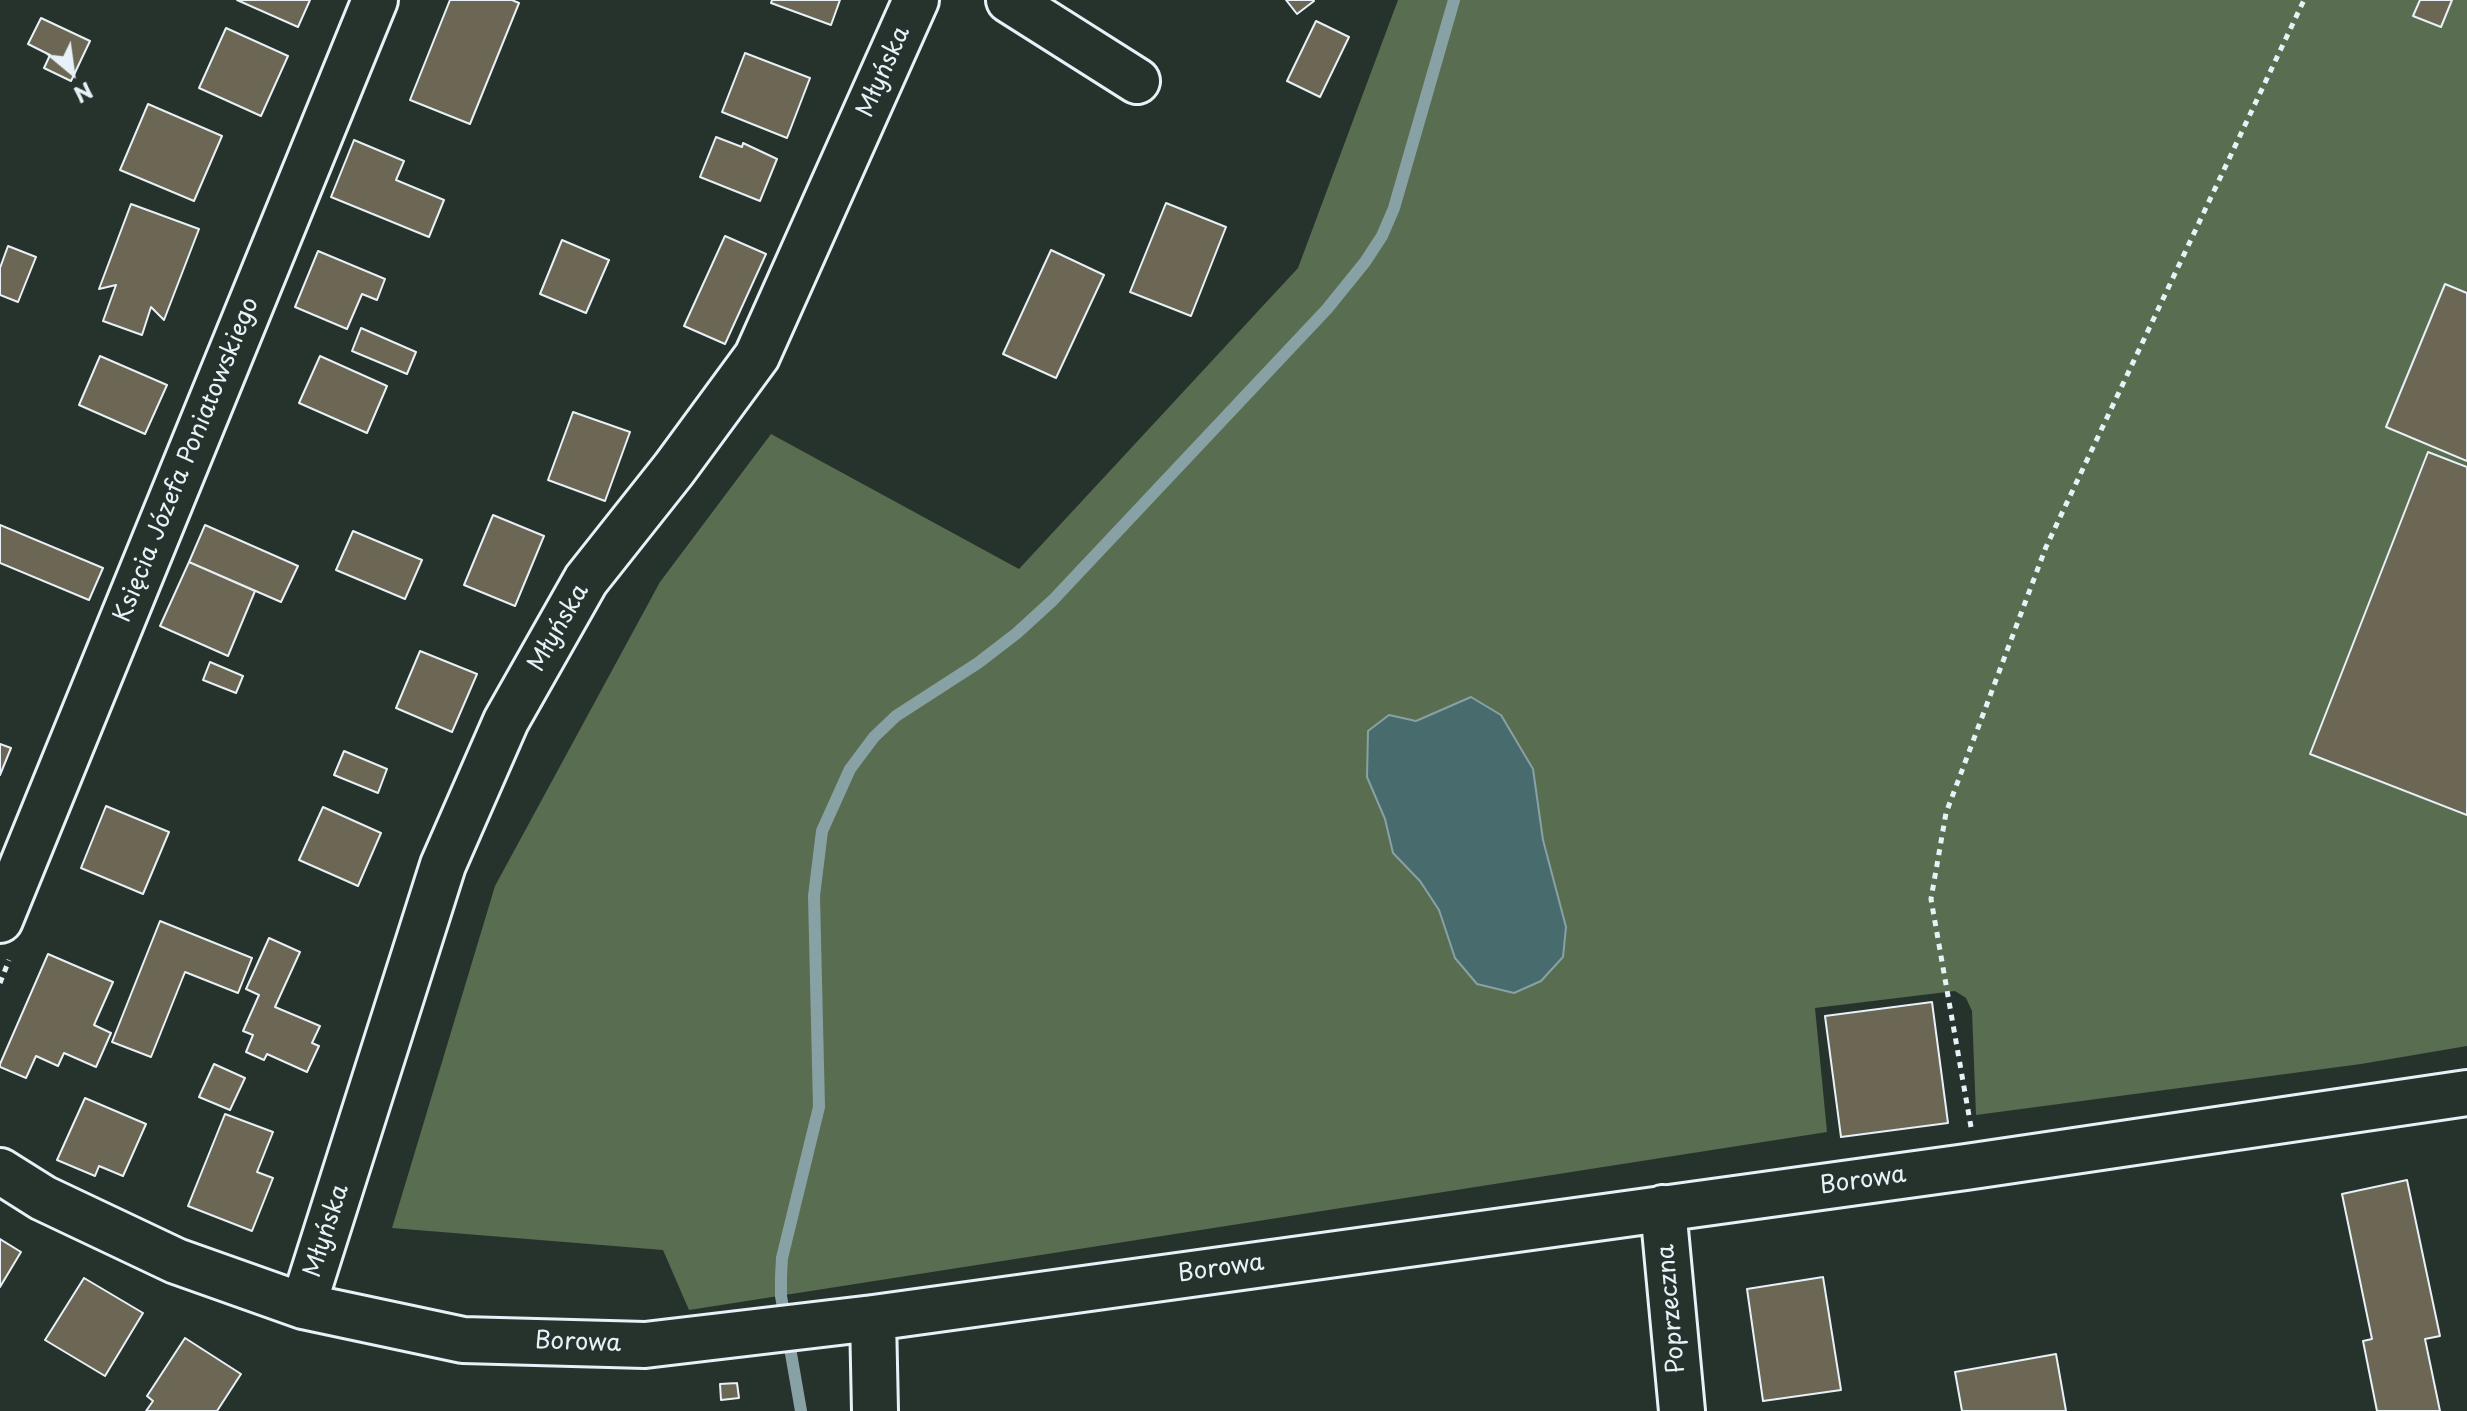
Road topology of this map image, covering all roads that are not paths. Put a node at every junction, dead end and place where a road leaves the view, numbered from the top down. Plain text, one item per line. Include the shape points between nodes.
1 (375, 0) edge
2 (916, 0) edge
3 (1009, 0) edge
4 (1137, 81) dead end
5 (0, 920) edge
6 (2467, 1094) edge
7 (0, 1171) edge
8 (1663, 1208) junction
9 (303, 1306) junction
10 (873, 1318) junction
11 (875, 1411) edge
12 (1682, 1411) edge

1 - 5 street, Księcia Józefa Poniatowskiego
2 - 9 street, Młyńska via 757,356 586,580 506,721 443,865
3 - 4 street
6 - 8 street, Borowa
7 - 9 street, Borowa via 43,1198 176,1261
8 - 10 street, Borowa
8 - 12 street, Poprzeczna
9 - 10 street, Borowa via 463,1340 645,1345
10 - 11 street

